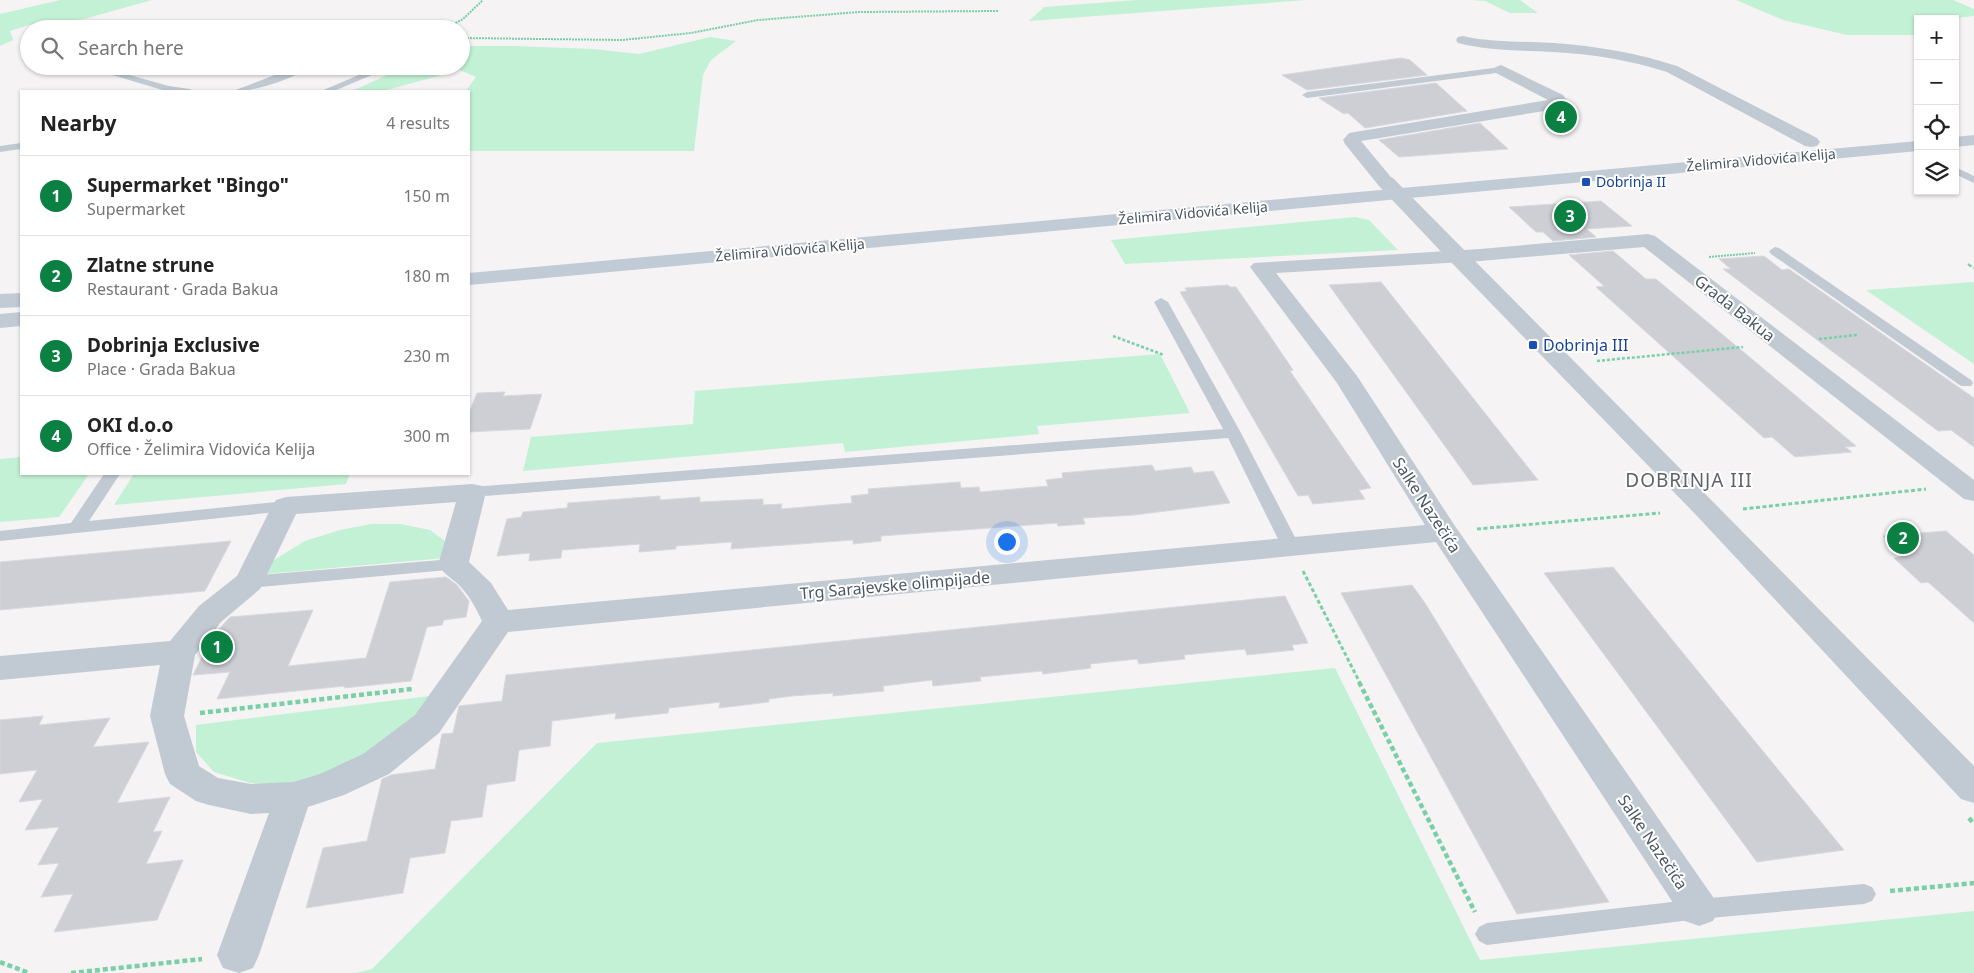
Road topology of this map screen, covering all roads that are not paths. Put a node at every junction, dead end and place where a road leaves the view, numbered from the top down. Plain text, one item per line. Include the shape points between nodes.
1 (1463, 40) dead end
2 (1500, 70) joint
3 (118, 75) edge
4 (285, 75) edge
5 (366, 75) edge
6 (178, 90) edge
7 (242, 90) edge
8 (328, 90) edge
9 (1307, 95) dead end
10 (1974, 128) edge
11 (1959, 130) edge
12 (1914, 133) edge
13 (1974, 140) edge
14 (1811, 142) junction
15 (1959, 142) edge
16 (20, 146) edge
17 (1914, 146) edge
18 (0, 150) edge
19 (1974, 167) edge
20 (1959, 169) edge
21 (1959, 171) edge
22 (1974, 180) edge
23 (1392, 188) junction
24 (1775, 251) road end
25 (1456, 256) junction
26 (470, 262) edge
27 (470, 279) edge
28 (20, 300) edge
29 (0, 301) edge
30 (1162, 302) dead end
31 (20, 319) edge
32 (0, 321) edge
33 (1972, 384) edge
34 (1233, 433) junction
35 (111, 475) edge
36 (1971, 487) edge
37 (472, 492) junction
38 (286, 506) junction
39 (76, 528) junction
40 (1444, 532) junction
41 (0, 536) edge
42 (1291, 547) junction
43 (453, 565) junction
44 (249, 582) junction
45 (498, 622) junction
46 (179, 652) junction
47 (0, 668) edge
48 (1974, 788) edge
49 (293, 797) junction
50 (1864, 894) road end
51 (1699, 909) junction
52 (1487, 934) road end
53 (238, 955) road end

1 - 14 street via 1482,45 1608,52 1656,63
2 - 9 lane
2 - 23 street via 1558,101 1550,105 1355,137 1352,140 1354,144
3 - 6 lane
4 - 7 lane
5 - 8 lane
10 - 11 main road
12 - 14 main road, Želimira Vidovića Kelija
13 - 15 main road
14 - 23 main road, Želimira Vidovića Kelija
16 - 18 lane
17 - 23 main road, Želimira Vidovića Kelija
19 - 20 lane
21 - 22 lane
23 - 25 street
23 - 26 main road, Želimira Vidovića Kelija
23 - 27 main road, Želimira Vidovića Kelija
24 - 33 lane
25 - 36 street, Grada Bakua via 1648,240
25 - 40 street, Salke Nazečića via 1261,267 1348,381
25 - 48 street via 1708,511
28 - 29 main road
30 - 34 lane
31 - 32 main road
34 - 37 lane
34 - 42 lane
35 - 39 lane
37 - 38 street
37 - 43 street
38 - 39 lane
38 - 44 street
39 - 41 lane
40 - 42 street, Trg Sarajevske olimpijade
40 - 51 street, Salke Nazečića
42 - 45 street, Trg Sarajevske olimpijade
43 - 44 lane
43 - 45 street via 486,596
44 - 46 street via 210,614
45 - 49 street via 426,724 376,764 331,785
46 - 47 street
46 - 49 street via 167,716 183,774 209,791 251,799
49 - 53 street
50 - 51 lane
51 - 52 lane

